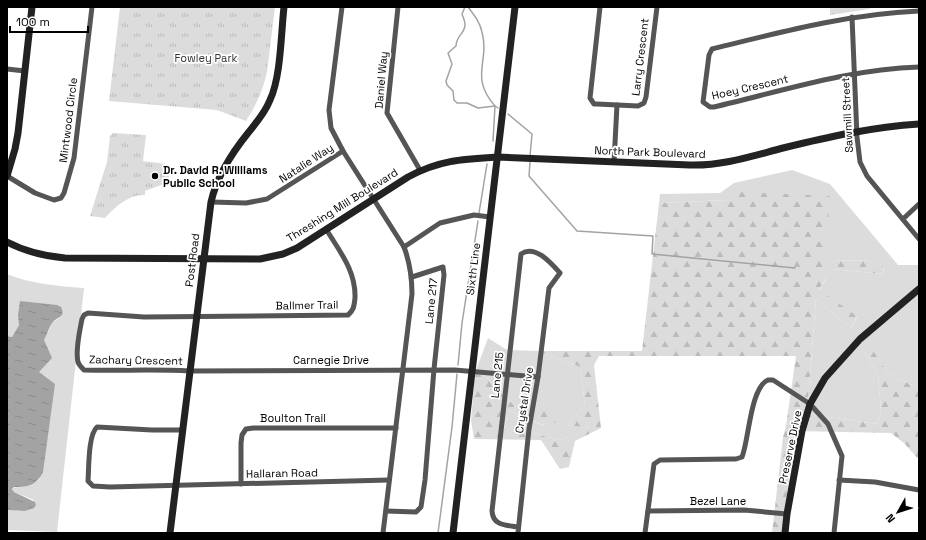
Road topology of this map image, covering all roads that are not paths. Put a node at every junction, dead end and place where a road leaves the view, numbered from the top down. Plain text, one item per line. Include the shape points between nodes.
1 (32, 7) edge
2 (92, 7) edge
3 (284, 7) edge
4 (342, 7) edge
5 (398, 7) edge
6 (516, 7) edge
7 (600, 7) edge
8 (657, 7) edge
9 (919, 11) edge
10 (852, 17) junction
11 (919, 67) edge
12 (7, 69) edge
13 (25, 71) junction
14 (855, 74) junction
15 (617, 105) junction
16 (919, 124) edge
17 (857, 131) junction
18 (343, 151) junction
19 (497, 157) junction
20 (614, 162) junction
21 (420, 170) junction
22 (7, 176) edge
23 (373, 199) junction
24 (211, 202) junction
25 (919, 204) edge
26 (490, 218) junction
27 (903, 219) junction
28 (326, 229) junction
29 (919, 238) edge
30 (7, 242) edge
31 (404, 247) junction
32 (203, 259) junction
33 (560, 273) joint
34 (412, 277) junction
35 (919, 289) edge
36 (196, 316) junction
37 (403, 370) junction
38 (434, 370) junction
39 (472, 370) junction
40 (190, 371) junction
41 (508, 374) junction
42 (538, 377) junction
43 (810, 404) junction
44 (396, 428) junction
45 (182, 430) junction
46 (389, 480) junction
47 (840, 480) junction
48 (241, 484) junction
49 (176, 485) junction
50 (919, 490) edge
51 (386, 510) junction
52 (648, 511) junction
53 (787, 514) junction
54 (518, 530) edge
55 (170, 533) edge
56 (383, 533) edge
57 (453, 533) edge
58 (645, 533) edge
59 (785, 533) edge
60 (834, 533) edge

1 - 13 street
2 - 22 street, Mintwood Circle via 74,158 61,198 54,200 35,193
3 - 24 street, Post Road via 276,81 270,100 222,172
4 - 18 street via 329,110 331,128
5 - 21 street, Daniel Way via 387,113
6 - 19 street, Sixth Line
7 - 15 street, Larry Crescent via 590,98 594,104
8 - 15 street, Larry Crescent via 646,100 638,106
9 - 10 street via 876,11
10 - 14 street, Sawmill Street
10 - 14 street, Hoey Crescent via 712,49 703,102 714,107
11 - 14 street
12 - 13 street
13 - 22 street via 17,141
14 - 17 street, Sawmill Street
15 - 20 street
16 - 17 street, North Park Boulevard
17 - 20 street, North Park Boulevard via 712,165
17 - 27 street, Sawmill Street via 859,155 867,176
18 - 23 street
18 - 24 street, Natalie Way via 267,199 246,203
19 - 20 street, North Park Boulevard
19 - 21 street, Threshing Mill Boulevard via 453,160
19 - 26 street, Sixth Line
21 - 23 street, Threshing Mill Boulevard
23 - 28 street, Threshing Mill Boulevard
23 - 31 street
24 - 32 street, Post Road
25 - 27 street
26 - 31 street via 474,215 440,223
26 - 39 street, Sixth Line
27 - 29 street, Sawmill Street
28 - 32 street, Threshing Mill Boulevard via 297,248 279,255 260,259
28 - 36 street, Ballmer Trail via 354,279 353,311 348,315
30 - 32 street, Threshing Mill Boulevard via 42,256 59,258
31 - 34 street
32 - 36 street, Post Road
33 - 41 street, Lane 215 via 535,251 521,254
33 - 42 street, Crystal Drive via 549,288
34 - 37 street
34 - 38 street, Lane 217 via 443,267
35 - 43 street, Preserve Drive via 860,339 825,378
36 - 40 street, Post Road
36 - 40 street, Zachary Crescent via 88,314 82,319 80,334 78,362 84,370
37 - 38 street, Carnegie Drive
37 - 40 street, Carnegie Drive
37 - 44 street
38 - 39 street, Carnegie Drive
38 - 51 street via 421,507 416,512
39 - 41 street, Carnegie Drive
39 - 57 street, Sixth Line
40 - 45 street, Post Road
41 - 42 street, Carnegie Drive
41 - 54 street, Lane 215 via 492,515 498,523
42 - 54 street, Crystal Drive
43 - 47 street via 828,424 842,456
43 - 52 street via 773,380 768,380 762,385 752,410 742,456 731,459 656,461 652,468
43 - 53 street, Preserve Drive via 802,432
44 - 46 street
44 - 48 street, Boulton Trail via 246,429 241,443
45 - 49 street, Post Road
45 - 49 street, Hallaran Road via 97,427 92,441 88,481 93,486
46 - 48 street, Hallaran Road
46 - 51 street
47 - 50 street via 875,482
47 - 60 street
48 - 49 street, Hallaran Road
49 - 55 street, Post Road
51 - 56 street
52 - 53 street, Bezel Lane via 744,510
52 - 58 street
53 - 59 street, Preserve Drive

